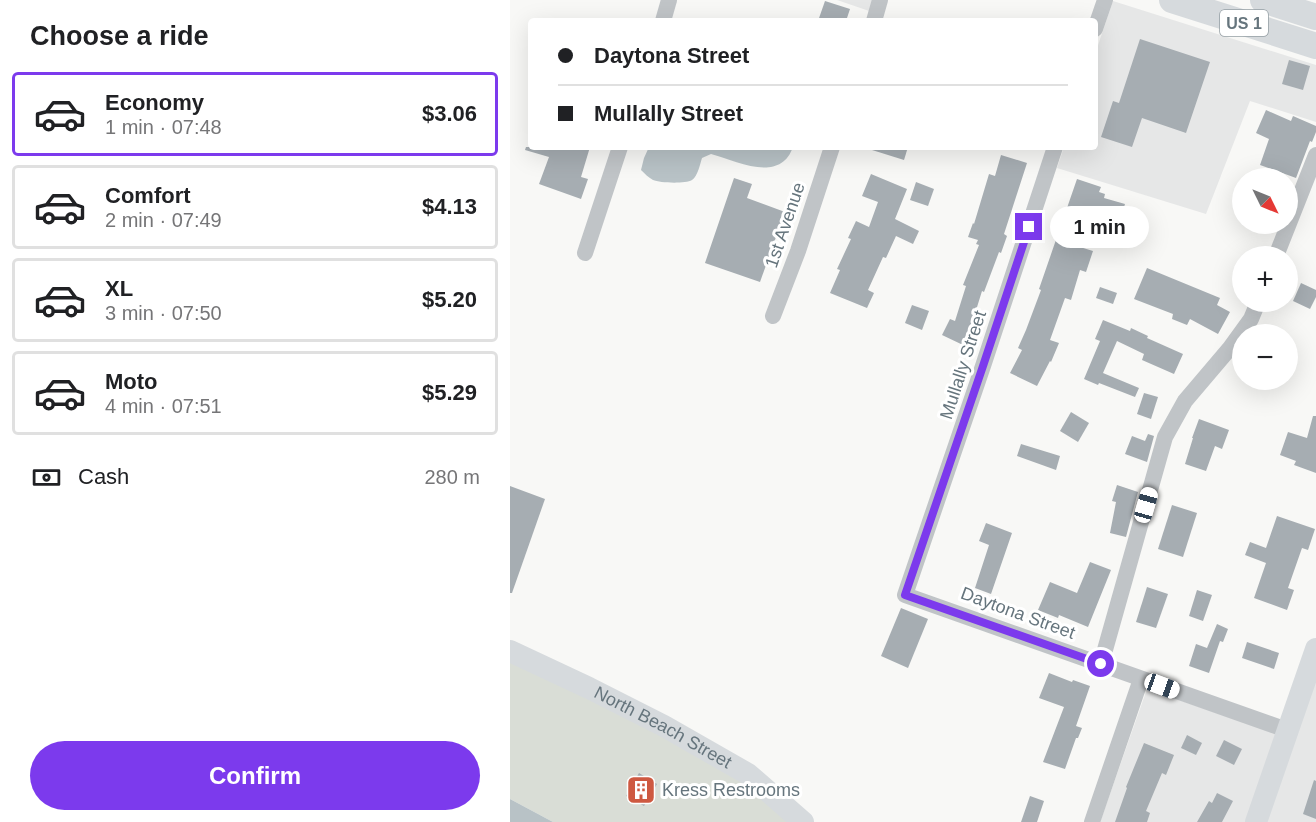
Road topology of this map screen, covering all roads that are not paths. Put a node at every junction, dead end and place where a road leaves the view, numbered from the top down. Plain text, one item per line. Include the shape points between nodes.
1 (669, 0) edge
2 (880, 0) edge
3 (1105, 0) edge
4 (1172, 0) edge
5 (1263, 0) edge
6 (1316, 17) edge
7 (664, 18) edge
8 (875, 18) edge
9 (1098, 20) edge
10 (1316, 46) edge
11 (619, 150) edge
12 (831, 150) edge
13 (1054, 150) edge
14 (1316, 155) edge
15 (1280, 246) edge
16 (585, 253) dead end
17 (1254, 312) edge
18 (773, 316) dead end
19 (905, 595) joint
20 (1316, 649) edge
21 (510, 651) edge
22 (1101, 664) junction
23 (1141, 679) junction
24 (1287, 730) junction
25 (803, 822) edge
26 (1092, 822) edge
27 (1256, 822) edge

1 - 7 street
2 - 8 street
3 - 9 street
4 - 10 main road, US 1
5 - 6 main road, US 1
11 - 16 street
12 - 18 street, 1st Avenue
13 - 19 street, Mullally Street
14 - 15 street
17 - 22 street via 1230,348 1185,400 1165,437
19 - 22 street, Daytona Street
20 - 24 street
21 - 25 street, North Beach Street via 664,726 748,774
22 - 23 street, Daytona Street
23 - 24 street, Daytona Street
23 - 26 street
24 - 27 street

